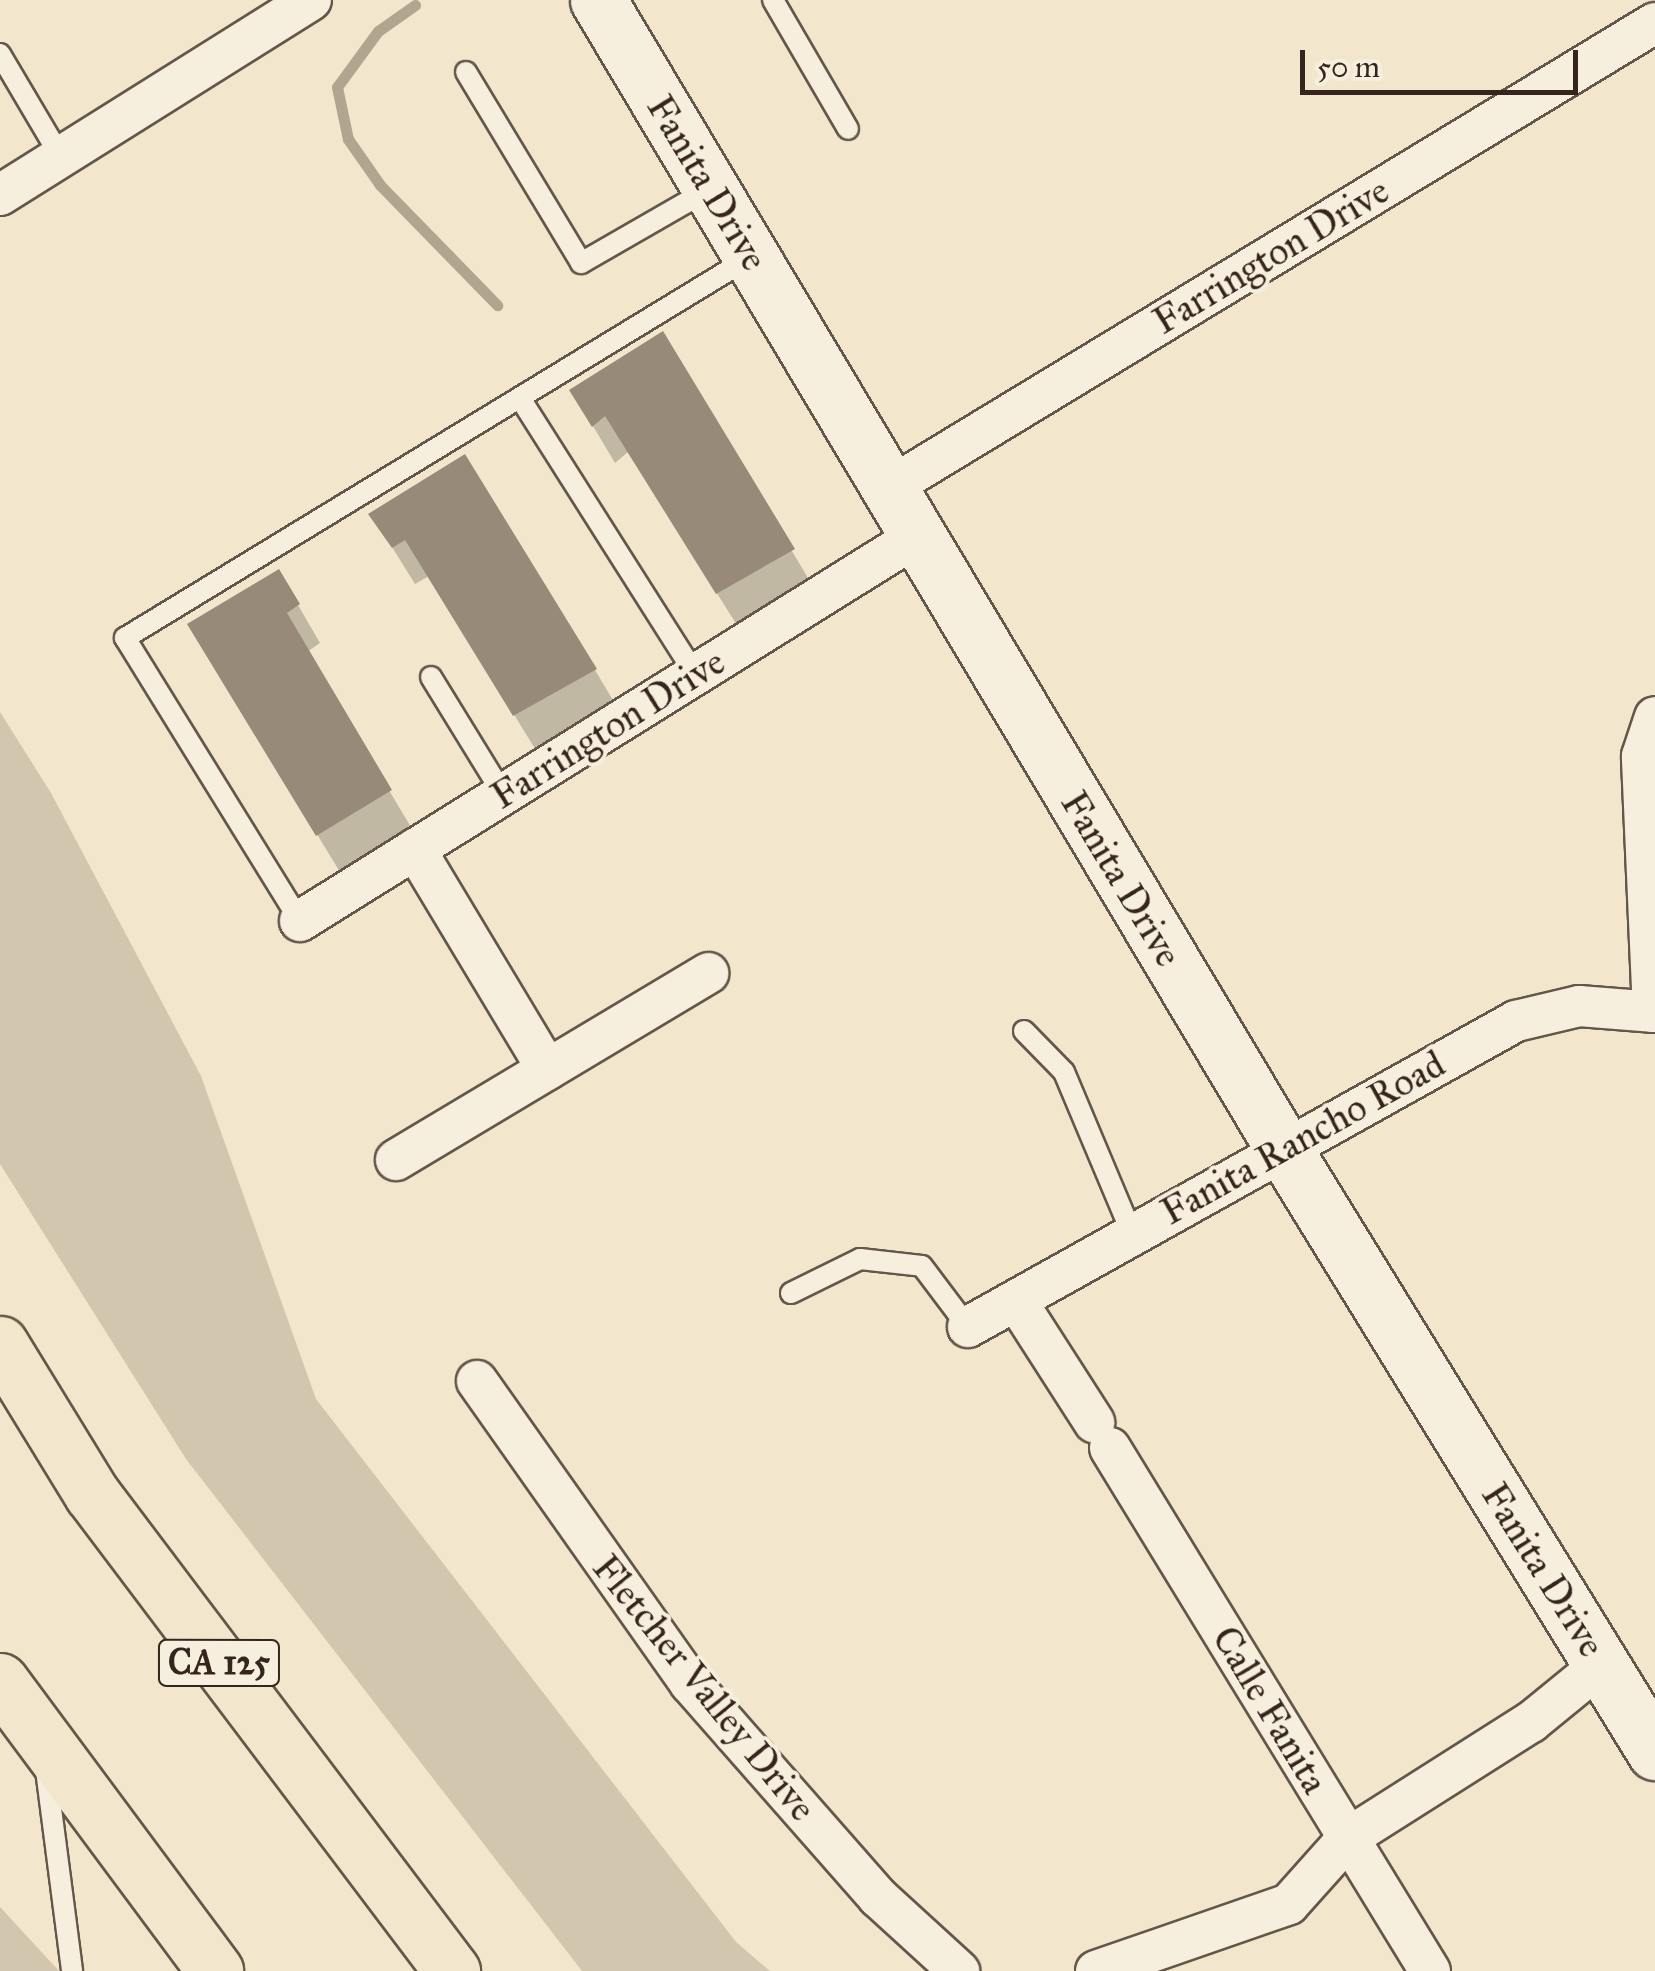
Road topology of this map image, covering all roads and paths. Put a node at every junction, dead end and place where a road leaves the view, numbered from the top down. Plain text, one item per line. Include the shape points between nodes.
1 (310, 0) edge
2 (598, 0) edge
3 (772, 0) edge
4 (1655, 23) edge
5 (0, 54) edge
6 (466, 72) dead end
7 (848, 129) dead end
8 (61, 157) junction
9 (710, 189) junction
10 (0, 195) edge
11 (751, 257) junction
12 (520, 398) junction
13 (887, 489) junction
14 (916, 537) junction
15 (695, 674) junction
16 (431, 677) dead end
17 (1655, 716) edge
18 (503, 794) junction
19 (415, 848) junction
20 (300, 920) joint
21 (708, 973) dead end
22 (1654, 1012) edge
23 (1024, 1031) dead end
24 (548, 1070) junction
25 (1285, 1151) junction
26 (396, 1160) dead end
27 (1132, 1234) junction
28 (792, 1294) dead end
29 (1016, 1302) junction
30 (968, 1328) joint
31 (0, 1344) edge
32 (478, 1381) dead end
33 (1601, 1665) junction
34 (0, 1680) edge
35 (42, 1738) junction
36 (1655, 1752) edge
37 (1348, 1838) junction
38 (1121, 1968) edge
39 (72, 1971) edge
40 (215, 1971) edge
41 (452, 1971) edge
42 (959, 1971) edge
43 (1430, 1971) edge

1 - 8 street
2 - 9 main road, Fanita Drive
3 - 7 lane
4 - 13 street, Farrington Drive
5 - 8 lane
6 - 9 lane via 582,263
8 - 10 street
9 - 11 main road, Fanita Drive
11 - 12 lane
11 - 13 main road, Fanita Drive
12 - 15 lane
12 - 20 lane via 125,638
13 - 14 main road, Fanita Drive
14 - 15 street, Farrington Drive
14 - 25 main road, Fanita Drive
15 - 18 street, Farrington Drive
16 - 18 lane
17 - 22 street via 1642,756
18 - 19 street, Farrington Drive
19 - 20 street, Farrington Drive
19 - 24 street
21 - 24 street
22 - 25 street, Fanita Rancho Road via 1579,1006 1516,1021
23 - 27 lane via 1064,1072
24 - 26 street
25 - 27 street, Fanita Rancho Road
25 - 33 main road, Fanita Drive
27 - 29 street, Fanita Rancho Road
28 - 30 lane via 860,1259 922,1266
29 - 30 street, Fanita Rancho Road
29 - 37 street, Calle Fanita
31 - 41 highway, CA 125 via 92,1494
32 - 42 street, Fletcher Valley Drive via 690,1684 878,1896
33 - 36 main road, Fanita Drive
33 - 37 street via 1531,1722
34 - 35 highway
35 - 39 lane
35 - 40 highway
37 - 38 street via 1289,1904
37 - 43 street, Calle Fanita

